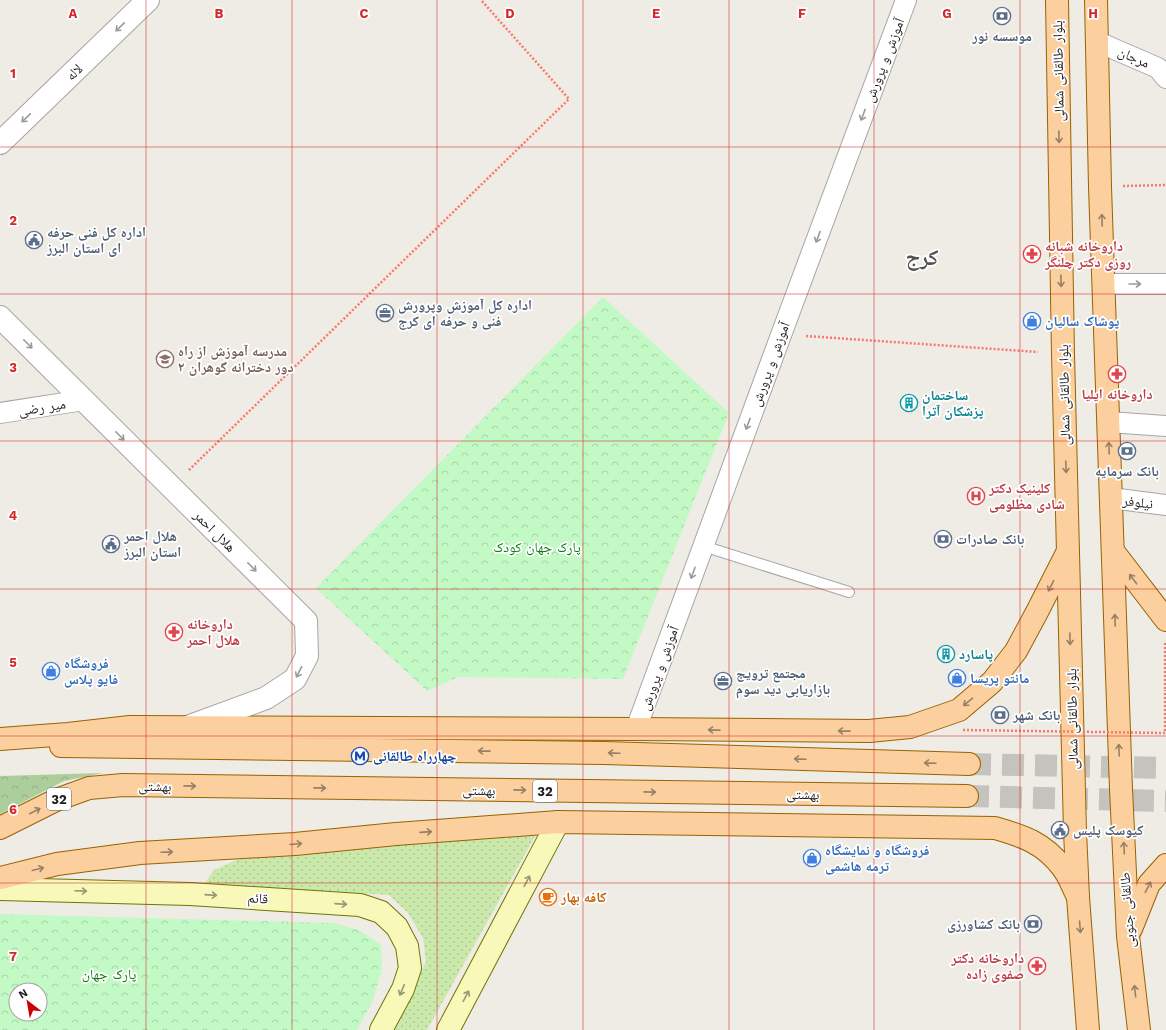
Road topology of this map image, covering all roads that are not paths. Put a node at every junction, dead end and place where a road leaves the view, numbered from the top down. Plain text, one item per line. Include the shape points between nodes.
1 (148, 0) edge
2 (906, 0) edge
3 (1057, 0) edge
4 (1096, 0) edge
5 (1098, 42) junction
6 (1163, 69) edge
7 (0, 143) edge
8 (1104, 284) junction
9 (1166, 284) edge
10 (0, 317) edge
11 (84, 400) junction
12 (0, 413) edge
13 (1108, 422) junction
14 (1166, 426) edge
15 (1111, 498) junction
16 (1166, 505) edge
17 (703, 546) junction
18 (1068, 551) junction
19 (1113, 551) junction
20 (849, 592) dead end
21 (1165, 620) edge
22 (190, 726) junction
23 (636, 729) junction
24 (0, 739) edge
25 (0, 744) edge
26 (969, 764) tunnel mouth
27 (967, 796) tunnel mouth
28 (558, 822) junction
29 (0, 828) edge
30 (1166, 865) edge
31 (0, 878) edge
32 (0, 889) edge
33 (1078, 897) junction
34 (1128, 936) junction
35 (381, 1030) edge
36 (448, 1030) edge
37 (1088, 1030) edge
38 (1140, 1030) edge

1 -> 7 street, لاله
2 -> 17 street, آموزش و پرورش
3 -> 18 main road, بلوار طالقانی شمالی
4 - 5 main road
5 - 6 street, مرجان
8 -> 5 main road
8 -> 9 street
8 - 13 main road
10 -> 11 street, هلال احمر
11 - 12 street, میر رضی
11 -> 22 street, هلال احمر via 306,621 307,656 295,679 266,698
13 - 14 street
15 -> 13 main road
15 - 16 street, نیلوفر
15 - 19 main road
17 - 20 lane
17 -> 23 street, آموزش و پرورش
18 -> 23 main road via 1016,652 992,682 959,710 910,727 869,731
18 -> 33 main road, بلوار طالقانی شمالی
21 -> 19 main road
34 -> 19 main road, طالقانی جنوبی via 1120,789
22 - 23 main road
22 - 24 main road via 130,727
26 -> 25 main road via 604,753
29 -> 27 main road, بهشتى / 32 via 56,800 89,788 123,786
31 -> 28 main road via 57,864 140,853 295,844
28 - 33 main road via 995,828 1022,835 1046,849 1063,868
36 -> 28 main road
34 -> 30 main road via 1148,884
32 -> 35 main road, قائم via 206,895 360,905 381,912 397,927 407,946 410,968 403,989
33 -> 37 main road
38 -> 34 main road, طالقانی جنوبی

